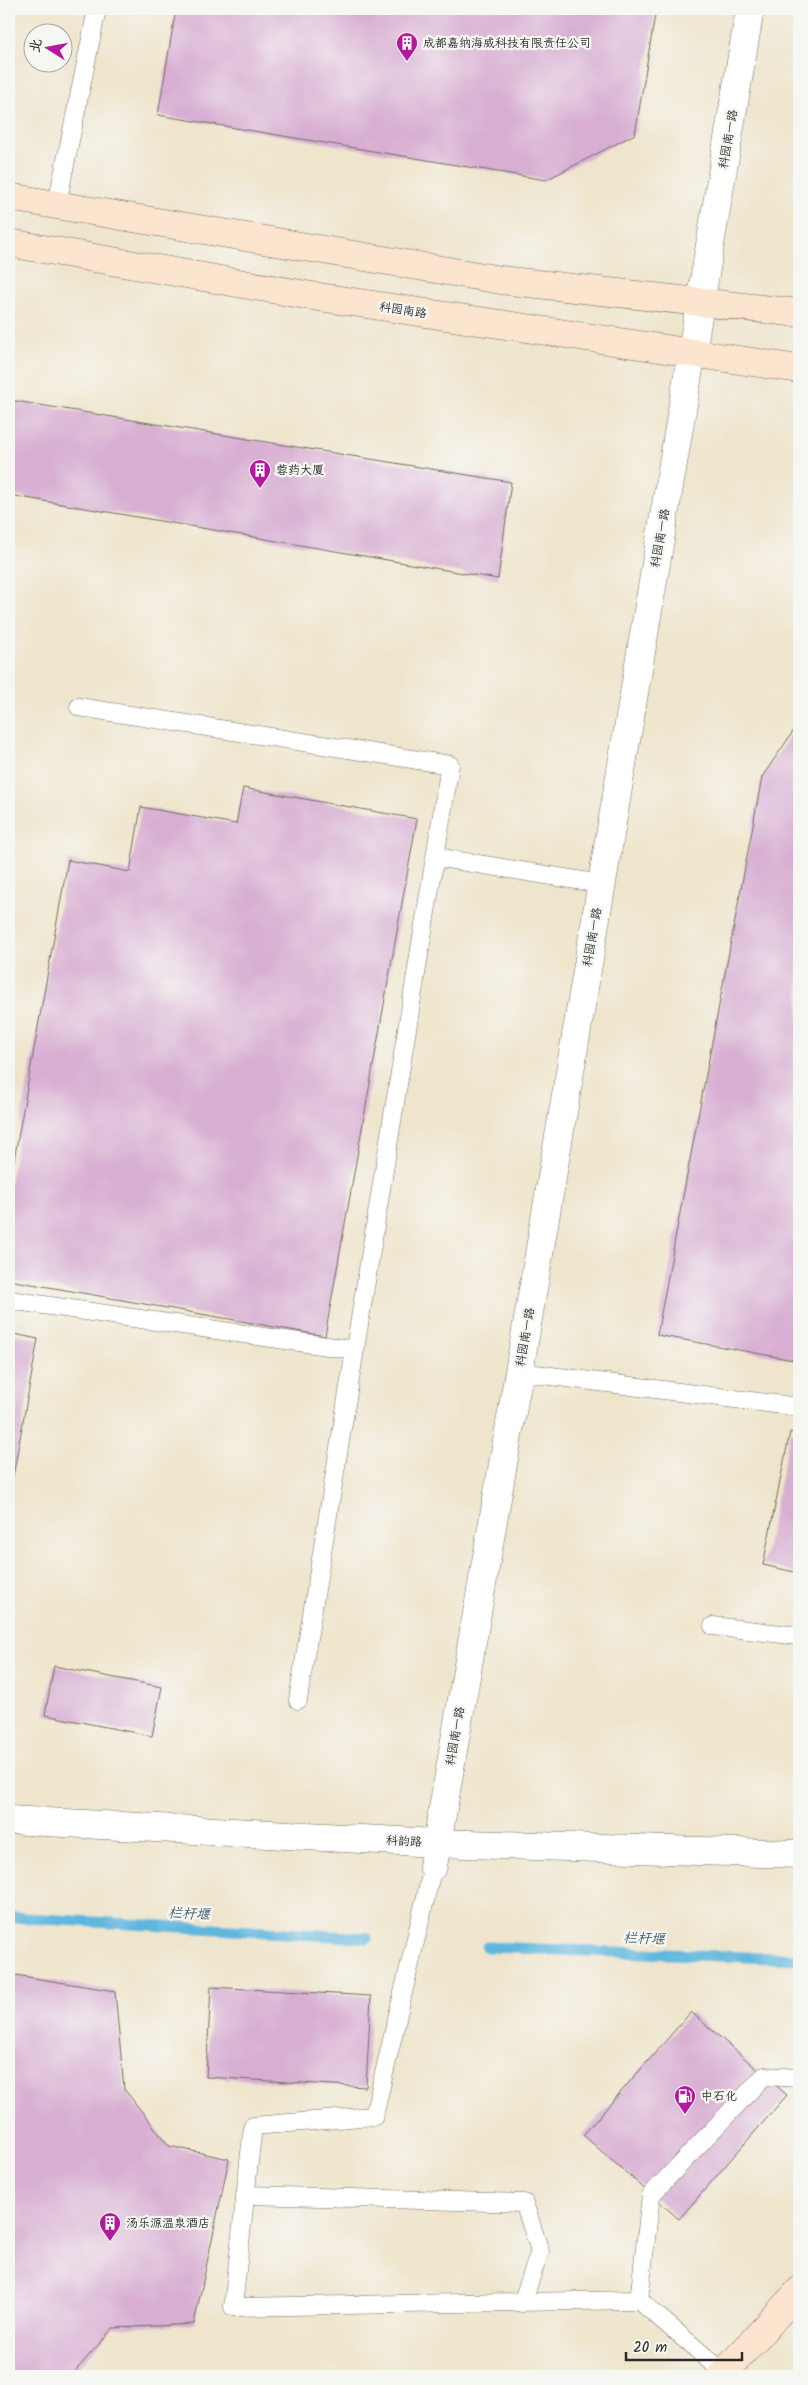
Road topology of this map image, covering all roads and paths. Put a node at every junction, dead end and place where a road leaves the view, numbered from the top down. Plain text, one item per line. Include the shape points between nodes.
1 (97, 9) edge
2 (750, 9) edge
3 (9, 196) edge
4 (57, 204) junction
5 (9, 243) edge
6 (700, 301) junction
7 (799, 313) edge
8 (691, 354) junction
9 (799, 369) edge
10 (79, 707) dead end
11 (435, 857) junction
12 (600, 884) junction
13 (9, 1300) edge
14 (355, 1350) junction
15 (519, 1372) junction
16 (799, 1407) edge
17 (713, 1626) dead end
18 (799, 1636) edge
19 (298, 1700) dead end
20 (9, 1820) edge
21 (434, 1854) junction
22 (799, 1854) edge
23 (799, 2078) edge
24 (245, 2195) junction
25 (799, 2291) edge
26 (638, 2300) junction
27 (522, 2302) junction
28 (723, 2375) edge

1 - 4 lane
2 - 6 street, 科园南一路
3 - 4 street
4 - 6 street via 500,280
5 - 8 street, 科园南路 via 306,295
6 - 7 street
6 - 8 street, 科园南一路
8 - 9 street, 科园南路
8 - 12 street, 科园南一路
10 - 11 lane via 450,765
11 - 12 lane
11 - 14 lane
12 - 15 street, 科园南一路
13 - 14 lane
14 - 19 lane
15 - 16 lane
15 - 21 street, 科园南一路
17 - 18 lane
20 - 21 street, 科韵路
21 - 22 street, 科韵路
21 - 24 lane via 374,2116 253,2126
23 - 26 lane via 764,2076 651,2195
24 - 27 lane via 524,2203 540,2252
24 - 27 lane via 233,2307
25 - 28 street
26 - 27 lane
26 - 28 lane

